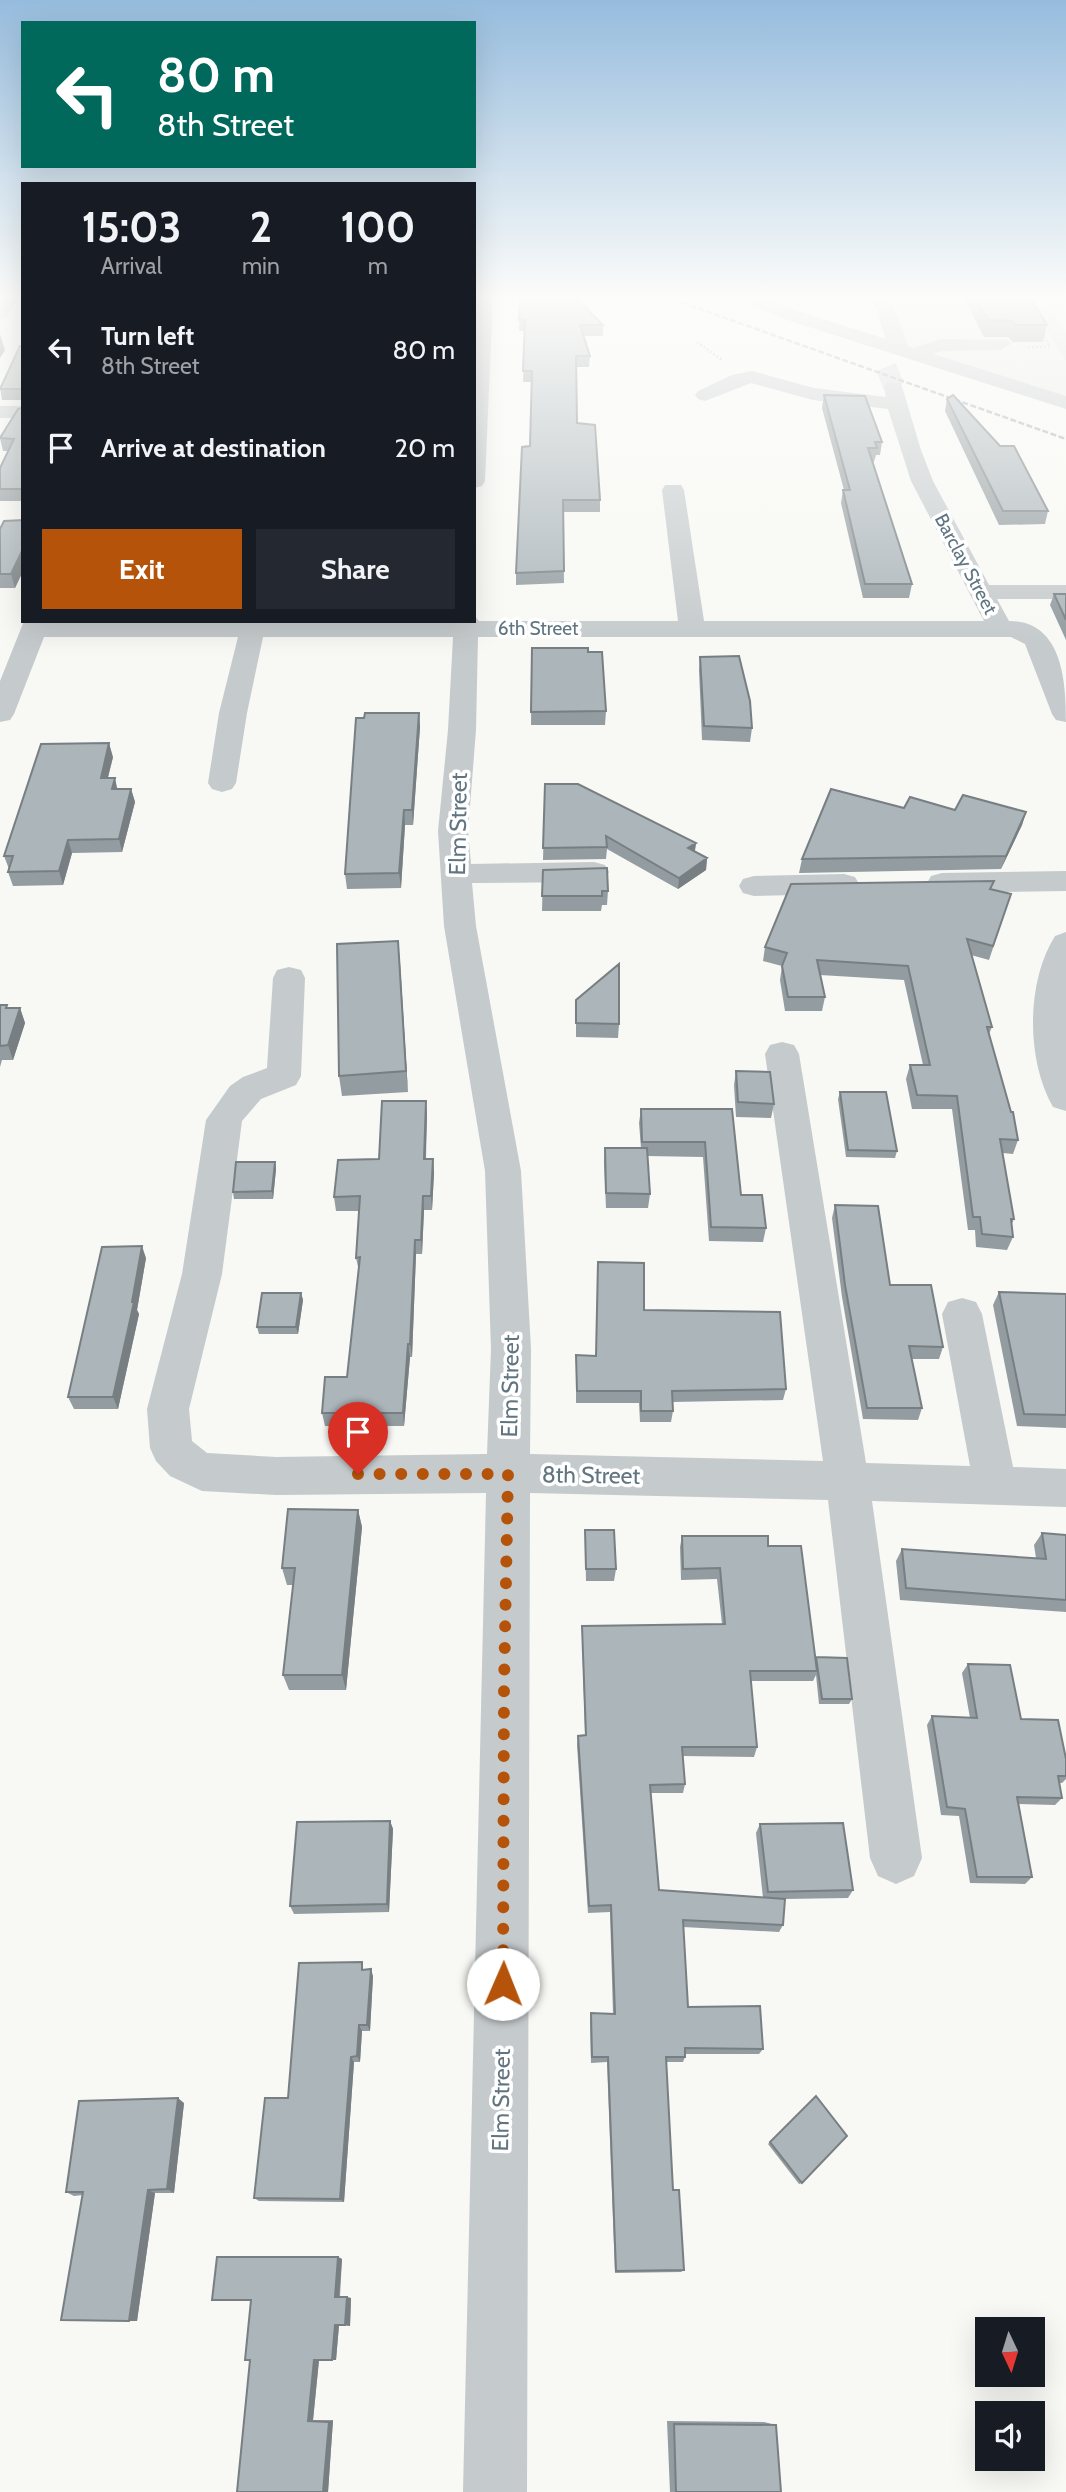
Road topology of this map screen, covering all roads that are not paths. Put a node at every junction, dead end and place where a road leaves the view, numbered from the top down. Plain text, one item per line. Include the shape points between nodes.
1 (478, 413) edge
2 (901, 413) tunnel mouth
3 (476, 444) edge
4 (673, 490) dead end
5 (981, 592) junction
6 (1066, 592) edge
7 (466, 624) edge
8 (36, 625) edge
9 (253, 625) edge
10 (692, 628) junction
11 (1000, 628) junction
12 (0, 714) edge
13 (1066, 714) edge
14 (222, 783) dead end
15 (603, 872) edge
16 (456, 874) junction
17 (1066, 881) edge
18 (916, 883) edge
19 (875, 884) edge
20 (754, 886) dead end
21 (1066, 943) edge
22 (289, 978) dead end
23 (782, 1054) dead end
24 (1066, 1098) edge
25 (962, 1314) dead end
26 (508, 1474) junction
27 (848, 1482) junction
28 (995, 1486) junction
29 (1066, 1488) edge
30 (895, 1858) dead end
31 (495, 2492) edge

1 - 3 street
2 - 5 street, Barclay Street via 928,491
4 - 10 street
5 - 6 street
5 - 11 street, Barclay Street
7 - 9 street, 6th Street
7 - 10 street, 6th Street
7 - 16 street, Elm Street via 453,831
8 - 9 street, 6th Street
8 - 12 street
9 - 14 street
10 - 11 street, 6th Street
11 - 13 street, Barclay Street via 1022,630 1037,642
15 - 16 street
16 - 26 street, Elm Street via 474,1017 503,1171 511,1337
17 - 18 street
19 - 20 street
21 - 24 street via 1055,965 1048,998 1049,1029
22 - 26 street, 8th Street via 284,1076 255,1084 223,1120 202,1274 168,1409 171,1448 202,1472 276,1476
23 - 27 street
25 - 28 street
26 - 27 street, 8th Street
26 - 31 street, Elm Street
27 - 28 street, 8th Street
27 - 30 street
28 - 29 street, 8th Street

